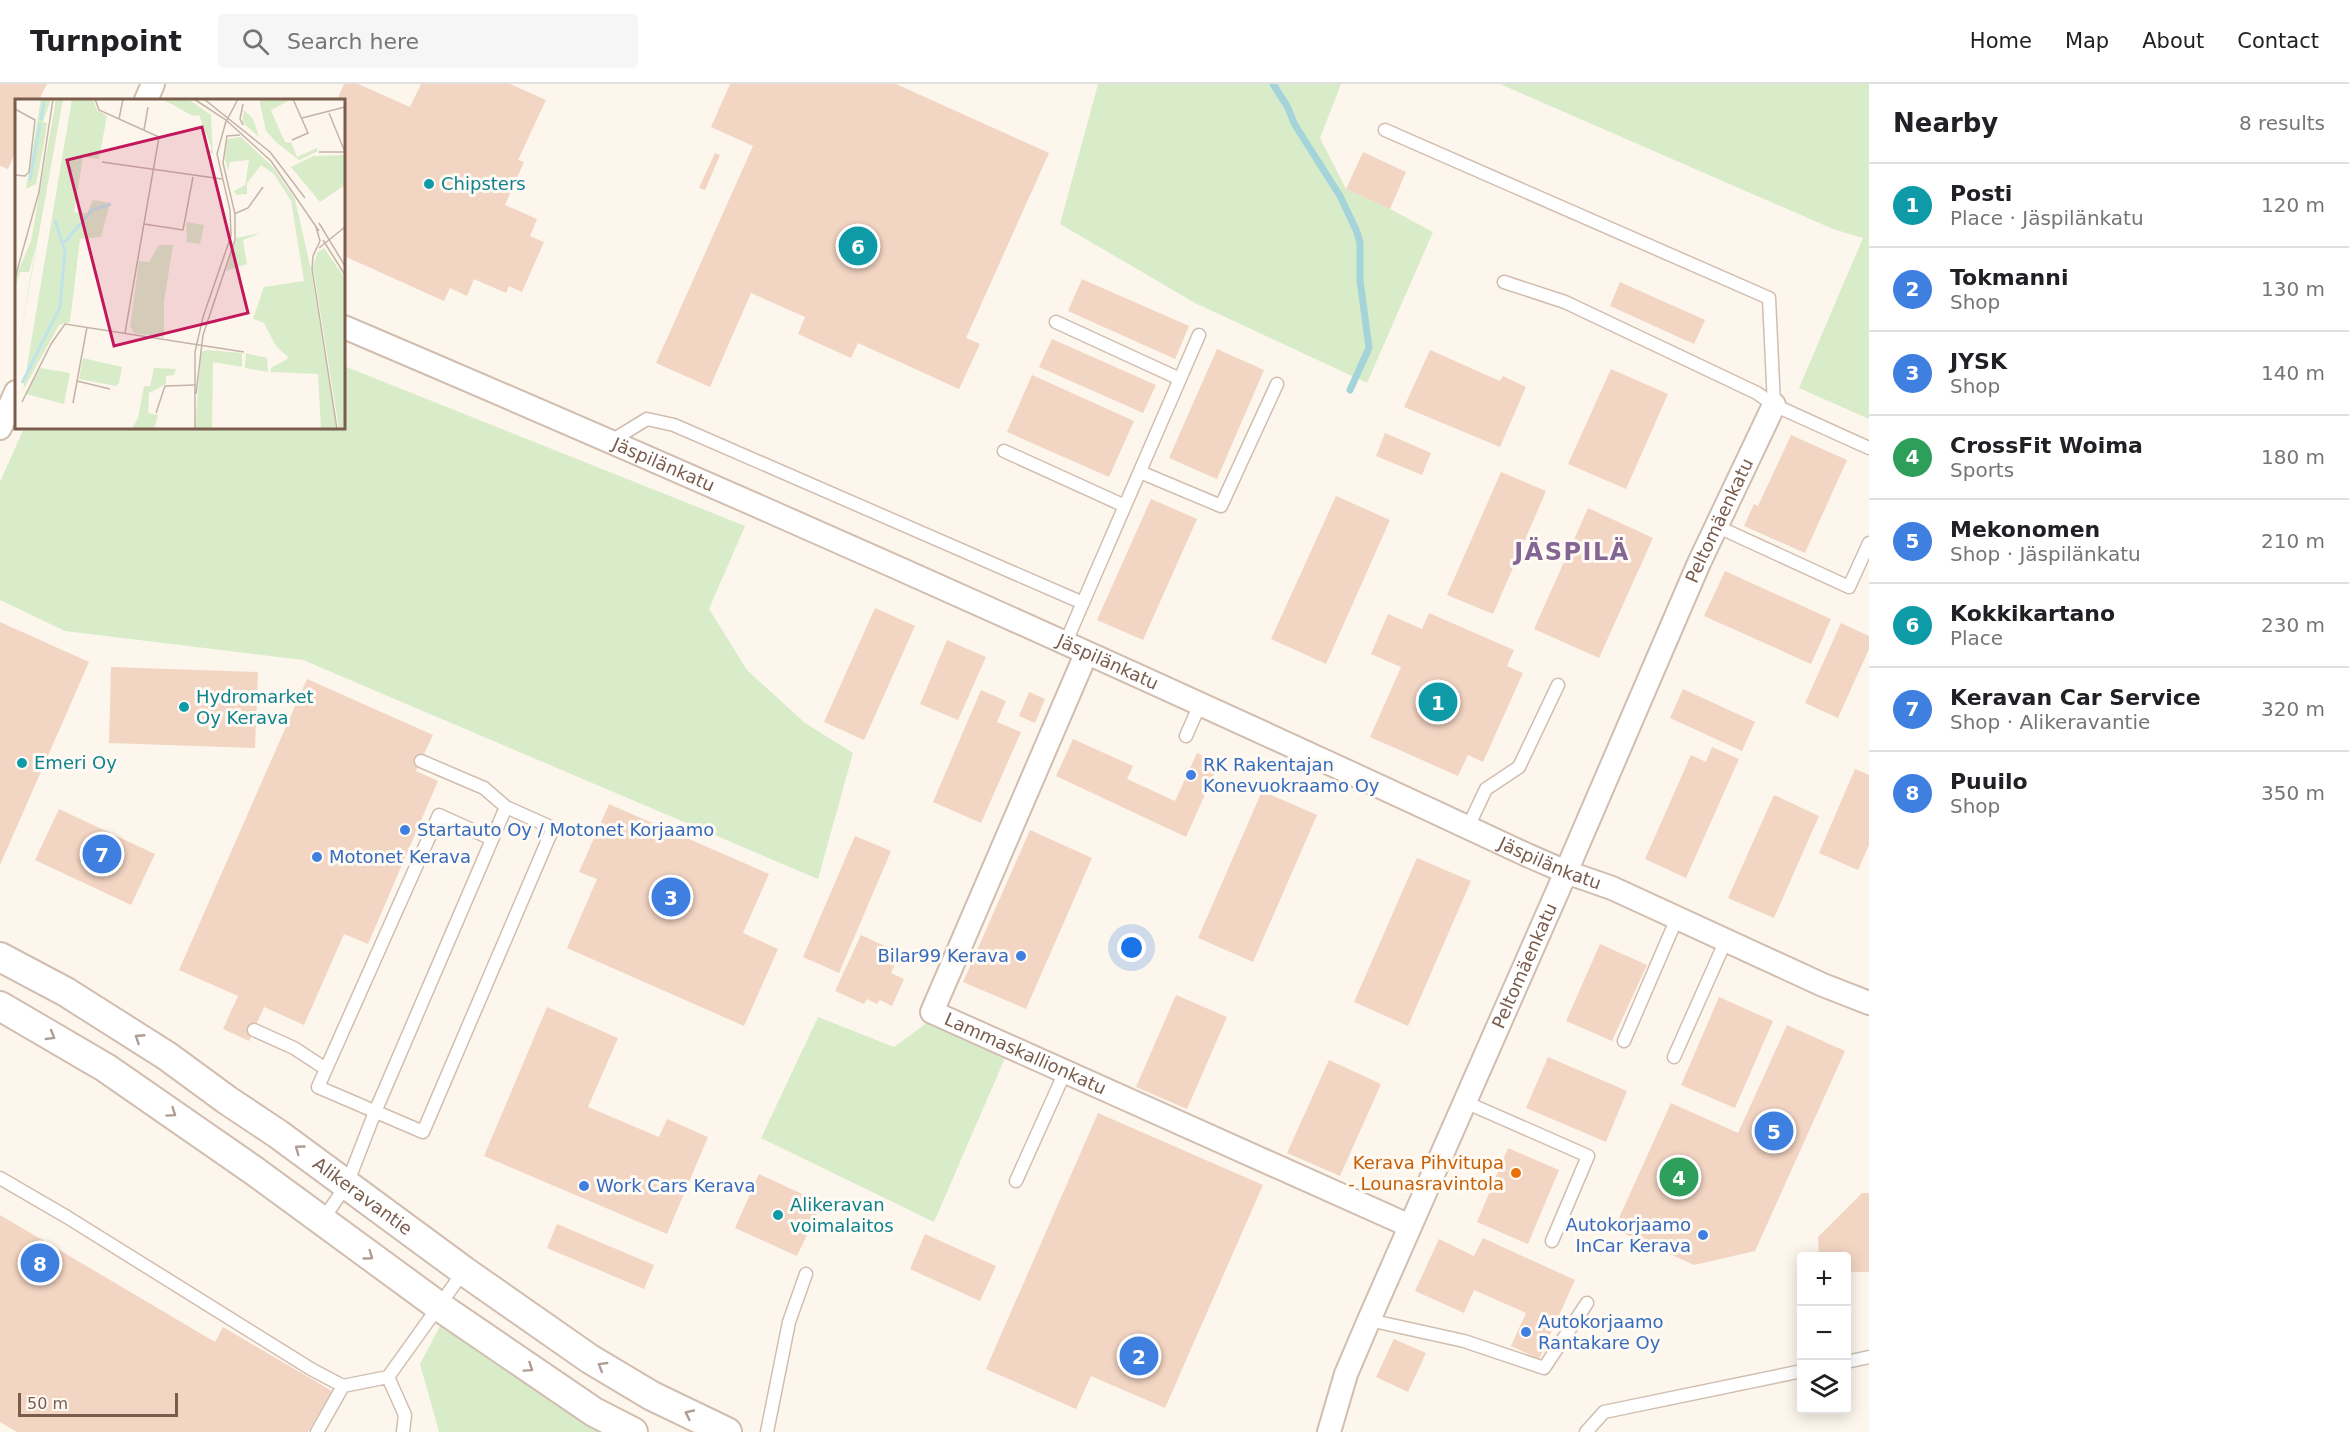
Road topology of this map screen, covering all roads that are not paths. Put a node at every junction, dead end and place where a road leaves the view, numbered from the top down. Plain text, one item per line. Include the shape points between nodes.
1 (153, 84) edge
2 (146, 99) edge
3 (1385, 130) dead end
4 (1504, 282) dead end
5 (1056, 322) dead end
6 (345, 327) edge
7 (1199, 335) dead end
8 (1180, 379) junction
9 (1277, 384) dead end
10 (15, 394) edge
11 (1774, 405) junction
12 (0, 428) edge
13 (611, 441) junction
14 (1869, 448) edge
15 (1004, 451) dead end
16 (1140, 472) junction
17 (1125, 506) junction
18 (1716, 526) junction
19 (1869, 543) edge
20 (1083, 603) junction
21 (1065, 644) junction
22 (1086, 654) junction
23 (1558, 685) dead end
24 (1200, 704) junction
25 (1186, 736) dead end
26 (421, 761) dead end
27 (506, 807) junction
28 (1468, 827) junction
29 (492, 839) junction
30 (1566, 872) junction
31 (1677, 918) junction
32 (1725, 940) junction
33 (0, 957) edge
34 (1869, 1004) edge
35 (0, 1006) edge
36 (254, 1030) dead end
37 (1624, 1041) dead end
38 (1674, 1057) dead end
39 (326, 1069) junction
40 (1065, 1072) junction
41 (1465, 1102) junction
42 (375, 1112) junction
43 (0, 1178) edge
44 (1016, 1181) dead end
45 (347, 1184) junction
46 (321, 1222) junction
47 (1410, 1226) junction
48 (1552, 1241) dead end
49 (464, 1271) junction
50 (806, 1274) dead end
51 (1587, 1303) dead end
52 (440, 1307) junction
53 (1370, 1320) junction
54 (1869, 1358) edge
55 (1851, 1361) edge
56 (1797, 1372) edge
57 (388, 1377) junction
58 (343, 1386) junction
59 (317, 1432) edge
60 (403, 1432) edge
61 (633, 1432) edge
62 (727, 1432) edge
63 (767, 1432) edge
64 (1329, 1432) edge
65 (1586, 1432) edge

1 - 2 street
3 - 11 lane via 1769,298
4 - 11 lane via 1565,302 1757,393
5 - 8 lane
6 - 13 street, Jäspilänkatu
7 - 8 lane
8 - 16 lane
9 - 16 lane via 1221,506
10 - 12 street
11 - 14 lane
11 - 18 street, Peltomäenkatu
13 - 20 lane via 647,419 674,425
13 - 21 street, Jäspilänkatu
15 - 17 lane
16 - 17 lane
17 - 20 lane
18 - 19 lane via 1849,587
18 - 30 street, Peltomäenkatu
20 - 21 lane
21 - 22 street, Jäspilänkatu
22 - 24 street, Jäspilänkatu
22 - 40 street, Lammaskallionkatu via 932,1012
23 - 28 lane via 1519,768 1486,789
24 - 25 lane
24 - 28 street, Jäspilänkatu
26 - 27 lane via 484,788
27 - 29 lane
27 - 42 lane via 553,828 423,1132
28 - 30 street, Jäspilänkatu
29 - 39 lane via 439,815
29 - 42 lane
30 - 31 street, Jäspilänkatu
30 - 41 street, Peltomäenkatu
31 - 32 street, Jäspilänkatu
31 - 37 lane
32 - 34 street, Jäspilänkatu
32 - 38 lane
45 -> 33 street, Alikeravantie via 166,1056 66,992
35 -> 46 street via 106,1068
36 - 39 lane via 294,1048
39 - 42 lane via 318,1087
40 - 44 lane
40 - 47 street, Lammaskallionkatu
41 - 47 street, Peltomäenkatu
41 - 48 lane via 1588,1156
42 - 45 lane
43 - 58 lane
45 - 46 lane
45 - 49 street, Alikeravantie
46 -> 52 street
47 - 53 street, Peltomäenkatu
49 - 52 lane
62 -> 49 street, Alikeravantie via 652,1396 590,1359
50 - 63 lane via 789,1322
51 - 53 lane via 1544,1368 1464,1341
52 - 57 lane
52 -> 61 street via 594,1412
53 - 64 street, Peltomäenkatu via 1346,1374
54 - 55 lane
56 - 65 lane via 1604,1412
57 - 58 lane
57 - 60 lane via 405,1415
58 - 59 lane

